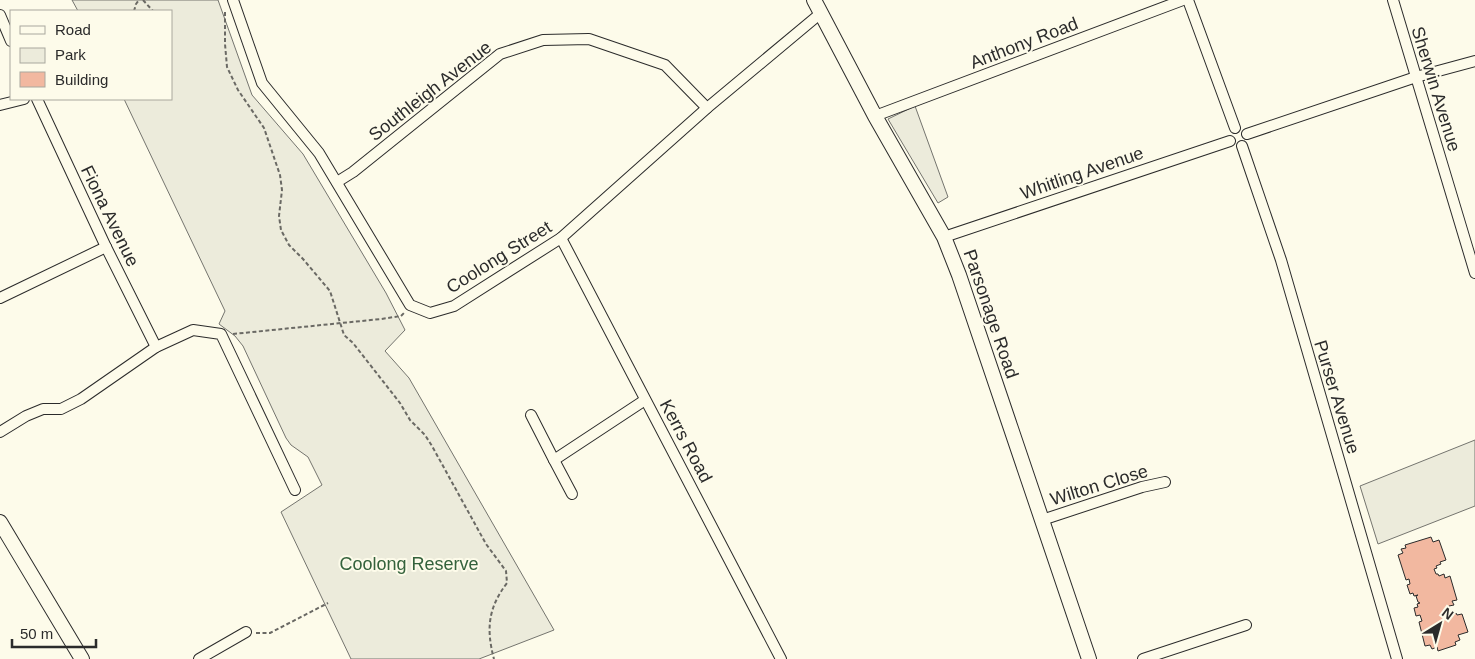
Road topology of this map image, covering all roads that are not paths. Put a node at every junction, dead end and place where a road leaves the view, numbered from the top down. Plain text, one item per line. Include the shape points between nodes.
1 (233, 0) edge
2 (814, 0) edge
3 (1184, 0) edge
4 (1188, 0) edge
5 (1392, 0) edge
6 (821, 13) junction
7 (0, 15) edge
8 (10, 39) edge
9 (1475, 60) edge
10 (1416, 77) junction
11 (20, 100) edge
12 (37, 100) edge
13 (0, 105) edge
14 (707, 108) junction
15 (875, 116) junction
16 (1235, 128) junction
17 (1247, 134) junction
18 (1230, 140) junction
19 (1242, 146) junction
20 (337, 182) junction
21 (944, 237) junction
22 (561, 238) junction
23 (106, 247) junction
24 (1475, 274) edge
25 (0, 298) edge
26 (156, 347) junction
27 (646, 400) junction
28 (531, 415) dead end
29 (0, 432) edge
30 (554, 460) junction
31 (1165, 482) dead end
32 (294, 490) dead end
33 (572, 494) dead end
34 (1042, 520) junction
35 (0, 522) edge
36 (1246, 625) dead end
37 (246, 632) road end
38 (82, 659) edge
39 (199, 659) edge
40 (781, 659) edge
41 (1089, 659) edge
42 (1143, 659) edge
43 (1397, 659) edge

1 - 20 street via 262,83 312,142
2 - 6 street, Parsonage Road
3 - 15 street, Anthony Road
4 - 16 street
5 - 10 street, Sherwin Avenue
6 - 14 street, Coolong Street
6 - 15 street, Parsonage Road
7 - 8 street
9 - 10 street
10 - 17 street
10 - 24 street, Sherwin Avenue
11 - 13 street
12 - 23 street, Fiona Avenue
14 - 20 street, Southleigh Avenue via 665,65 589,39 543,40 500,54
14 - 22 street, Coolong Street
15 - 21 street, Parsonage Road
16 - 17 street
16 - 18 street
17 - 19 street
18 - 19 street via 1235,146
18 - 21 street, Whitling Avenue
19 - 43 street, Purser Avenue via 1281,260
20 - 22 street, Coolong Street via 410,304 430,313 454,306
21 - 34 street, Parsonage Road
22 - 27 street, Kerrs Road
23 - 25 street
23 - 26 street, Fiona Avenue
26 - 29 street via 81,399 61,409 42,409
26 - 32 street via 193,330 221,334
27 - 30 street
27 - 40 street, Kerrs Road
28 - 30 street
30 - 33 street
31 - 34 street, Wilton Close via 1142,486
34 - 41 street, Parsonage Road
35 - 38 street
36 - 42 street
37 - 39 street

